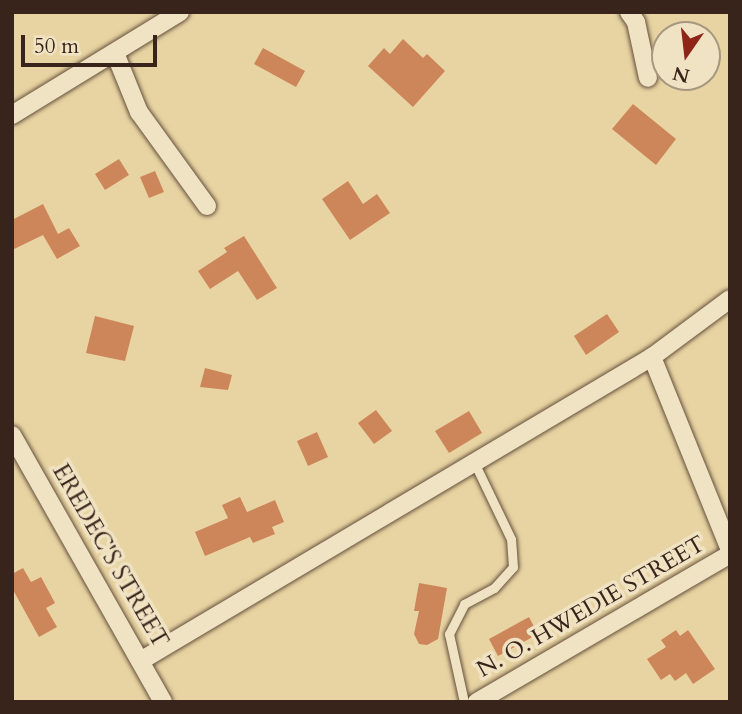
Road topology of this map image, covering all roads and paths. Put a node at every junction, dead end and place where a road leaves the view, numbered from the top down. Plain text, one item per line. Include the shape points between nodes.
1 (180, 12) edge
2 (629, 12) edge
3 (114, 52) junction
4 (648, 78) dead end
5 (12, 115) edge
6 (206, 206) dead end
7 (730, 299) edge
8 (652, 357) junction
9 (12, 435) edge
10 (474, 462) junction
11 (730, 552) edge
12 (142, 660) junction
13 (163, 702) edge
14 (464, 702) edge
15 (477, 702) edge

1 - 3 street
2 - 4 street via 636,22
3 - 5 street
3 - 6 street via 139,112
7 - 8 street
8 - 10 street
8 - 11 street
9 - 12 street, EREDEC'S STREET
10 - 12 street
10 - 14 lane via 511,539 513,566 494,588 464,604 449,634
11 - 15 street, N. O. HWEDIE STREET
12 - 13 street, EREDEC'S STREET

